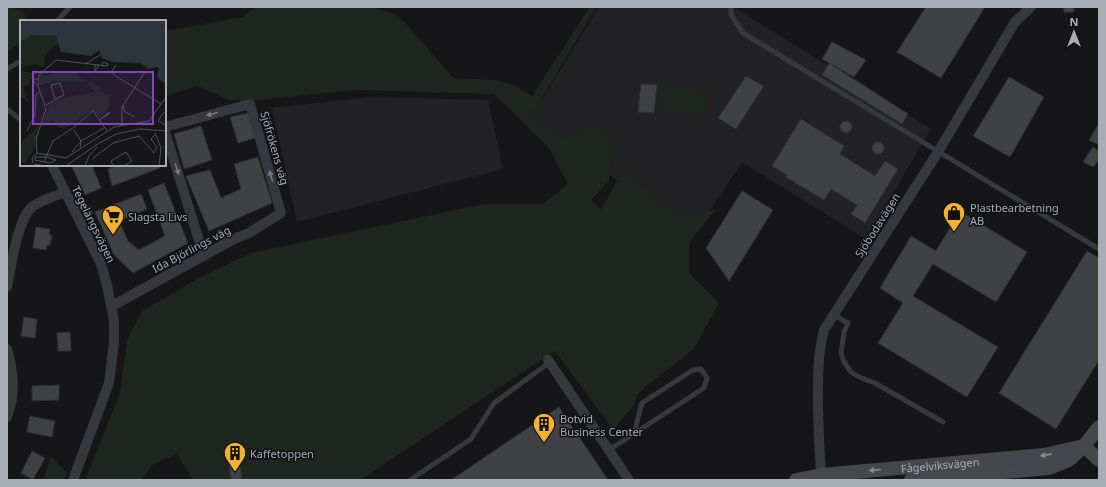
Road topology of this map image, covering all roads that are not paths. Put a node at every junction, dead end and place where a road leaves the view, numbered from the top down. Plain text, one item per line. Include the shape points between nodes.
1 (70, 7) edge
2 (731, 7) edge
3 (1031, 7) edge
4 (58, 20) edge
5 (20, 62) edge
6 (7, 69) edge
7 (7, 110) edge
8 (20, 119) edge
9 (166, 127) edge
10 (166, 135) edge
11 (938, 152) junction
12 (52, 166) edge
13 (65, 192) junction
14 (281, 214) joint
15 (1099, 249) edge
16 (204, 256) junction
17 (7, 288) edge
18 (112, 306) junction
19 (834, 315) junction
20 (7, 349) edge
21 (548, 360) joint
22 (7, 417) edge
23 (943, 422) dead end
24 (1099, 427) edge
25 (634, 433) junction
26 (1084, 446) junction
27 (609, 450) junction
28 (1099, 460) edge
29 (822, 477) edge
30 (73, 480) edge
31 (410, 480) edge
32 (629, 480) edge
33 (796, 480) edge
34 (911, 480) edge

1 - 4 lane
2 - 11 lane via 731,15 742,33
3 - 11 street, Sjöbodavägen via 1015,22
5 - 6 lane
7 - 8 lane
14 -> 9 street, Sjöfrökens väg via 250,104
10 -> 16 street
11 - 15 lane
11 - 19 street, Sjöbodavägen
12 - 13 street, Tegelängsvägen
13 - 17 street via 40,202 25,215
13 - 18 street, Tegelängsvägen via 101,264
14 - 16 street, Ida Björlings väg
16 - 18 street, Ida Björlings väg
18 - 30 street, Tegelängsvägen via 114,342 109,383
19 - 23 lane via 848,323 841,352 851,372 876,383
19 - 29 street, Sjöbodavägen via 824,330 817,370
20 - 22 street via 13,382 12,400
21 - 27 street
21 - 31 lane via 546,365 494,403 471,439
24 - 26 main road, Fågelviksvägen
25 - 25 lane via 704,388 707,378 700,369 693,370 642,403
25 - 27 lane
26 - 28 main road
26 -> 29 main road, Fågelviksvägen via 1044,455
26 - 34 main road, Fågelviksvägen via 1069,460 1049,468
27 - 32 street
29 - 33 main road, Fågelviksvägen

